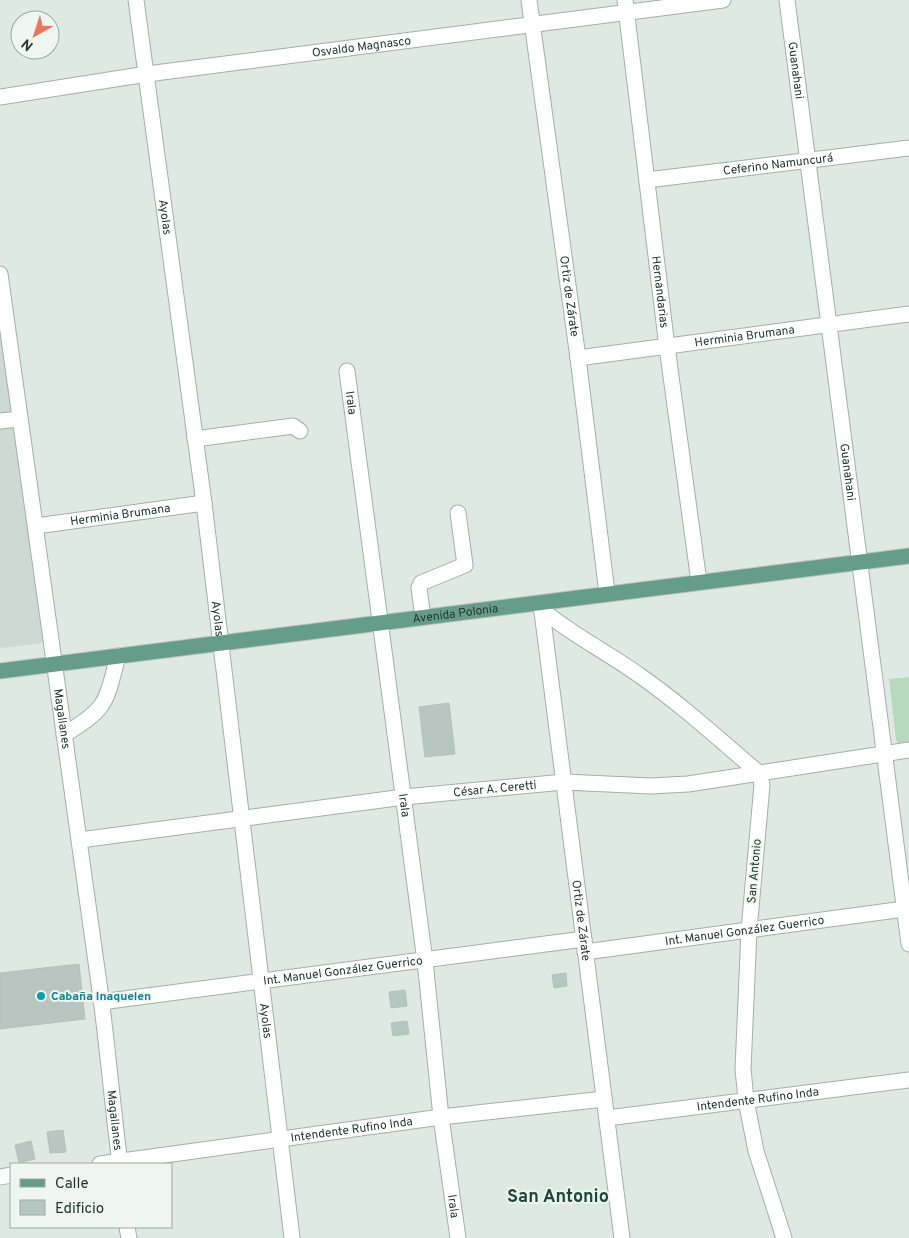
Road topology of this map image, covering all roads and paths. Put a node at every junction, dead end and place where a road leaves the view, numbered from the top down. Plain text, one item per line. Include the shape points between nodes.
1 (136, 0) edge
2 (529, 0) edge
3 (723, 0) edge
4 (787, 0) edge
5 (625, 6) edge
6 (532, 25) junction
7 (147, 74) junction
8 (0, 97) edge
9 (909, 148) edge
10 (807, 159) junction
11 (647, 180) junction
12 (0, 274) edge
13 (909, 314) edge
14 (829, 325) junction
15 (667, 346) junction
16 (578, 358) junction
17 (347, 371) dead end
18 (19, 419) junction
19 (0, 421) edge
20 (300, 431) dead end
21 (195, 439) junction
22 (204, 503) junction
23 (458, 513) dead end
24 (36, 526) junction
25 (909, 556) edge
26 (859, 562) junction
27 (700, 582) junction
28 (607, 593) junction
29 (541, 606) junction
30 (423, 617) junction
31 (380, 623) junction
32 (220, 643) junction
33 (118, 656) junction
34 (53, 664) junction
35 (0, 671) edge
36 (64, 735) junction
37 (909, 750) edge
38 (884, 752) junction
39 (760, 774) junction
40 (564, 782) junction
41 (404, 797) junction
42 (241, 818) junction
43 (80, 840) junction
44 (904, 909) junction
45 (749, 930) junction
46 (909, 944) edge
47 (584, 945) junction
48 (425, 961) junction
49 (260, 981) junction
50 (101, 1002) junction
51 (909, 1080) edge
52 (604, 1099) junction
53 (746, 1100) junction
54 (441, 1117) junction
55 (607, 1118) junction
56 (279, 1139) junction
57 (119, 1163) edge
58 (292, 1238) edge
59 (458, 1238) edge
60 (622, 1238) edge
61 (784, 1238) edge

1 - 7 street, Ayolas
2 - 6 street, Ortiz de Zárate
3 - 5 street, Osvaldo Magnasco
4 - 10 street, Guanahani
5 - 6 street, Osvaldo Magnasco
5 - 11 street, Hernandarias
6 - 7 street, Osvaldo Magnasco
6 - 16 street, Ortiz de Zárate
7 - 8 street, Osvaldo Magnasco
7 - 21 street, Ayolas
9 - 10 street, Ceferino Namuncurá
10 - 11 street, Ceferino Namuncurá
10 - 14 street, Guanahani
11 - 15 street, Hernandarias
12 - 18 street, Magallanes
13 - 14 street, Herminia Brumana
14 - 15 street, Herminia Brumana
14 - 26 street, Guanahani
15 - 16 street, Herminia Brumana
15 - 27 street, Hernandarias
16 - 28 street, Ortiz de Zárate
17 - 31 street, Irala
18 - 19 street
18 - 24 street, Magallanes
20 - 21 street via 293,426
21 - 22 street, Ayolas
22 - 24 street, Herminia Brumana
22 - 32 street, Ayolas
23 - 30 street via 465,565 421,583
24 - 34 street, Magallanes
25 - 26 main road, Avenida Polonia
26 - 27 main road, Avenida Polonia
26 - 38 street, Guanahani
27 - 28 main road, Avenida Polonia
28 - 29 main road, Avenida Polonia
29 - 30 main road, Avenida Polonia
29 - 39 street via 563,627 675,700
29 - 40 street, Ortiz de Zárate
30 - 31 main road, Avenida Polonia
31 - 32 main road, Avenida Polonia
31 - 41 street, Irala
32 - 33 main road, Avenida Polonia
32 - 42 street, Ayolas
33 - 34 main road, Avenida Polonia
33 - 36 street via 106,702 90,719
34 - 35 main road, Avenida Polonia
34 - 36 street, Magallanes
36 - 43 street, Magallanes
37 - 38 street, César A. Ceretti
38 - 39 street, César A. Ceretti
38 - 44 street, Guanahani
39 - 40 street, César A. Ceretti via 650,786
39 - 45 street, San Antonio via 762,785
40 - 41 street, César A. Ceretti
40 - 47 street, Ortiz de Zárate
41 - 42 street, César A. Ceretti
41 - 48 street, Irala
42 - 43 street, César A. Ceretti
42 - 49 street, Ayolas
43 - 50 street, Magallanes
44 - 45 street, Int. Manuel González Guerrico
44 - 46 street, Guanahani
45 - 47 street, Int. Manuel González Guerrico
45 - 53 street, San Antonio via 743,1069
47 - 48 street, Int. Manuel González Guerrico
47 - 52 street, Ortiz de Zárate
48 - 49 street, Int. Manuel González Guerrico
48 - 54 street, Irala
49 - 50 street, Int. Manuel González Guerrico
49 - 56 street, Ayolas
50 - 57 street, Magallanes
51 - 53 street, Intendente Rufino Inda
52 - 54 street, Intendente Rufino Inda
52 - 55 street, Ortiz de Zárate
53 - 55 street, Intendente Rufino Inda
53 - 61 street, San Antonio via 763,1177
54 - 56 street, Intendente Rufino Inda
54 - 59 street, Irala
55 - 60 street, Ortiz de Zárate
56 - 57 street, Intendente Rufino Inda
56 - 58 street, Ayolas

